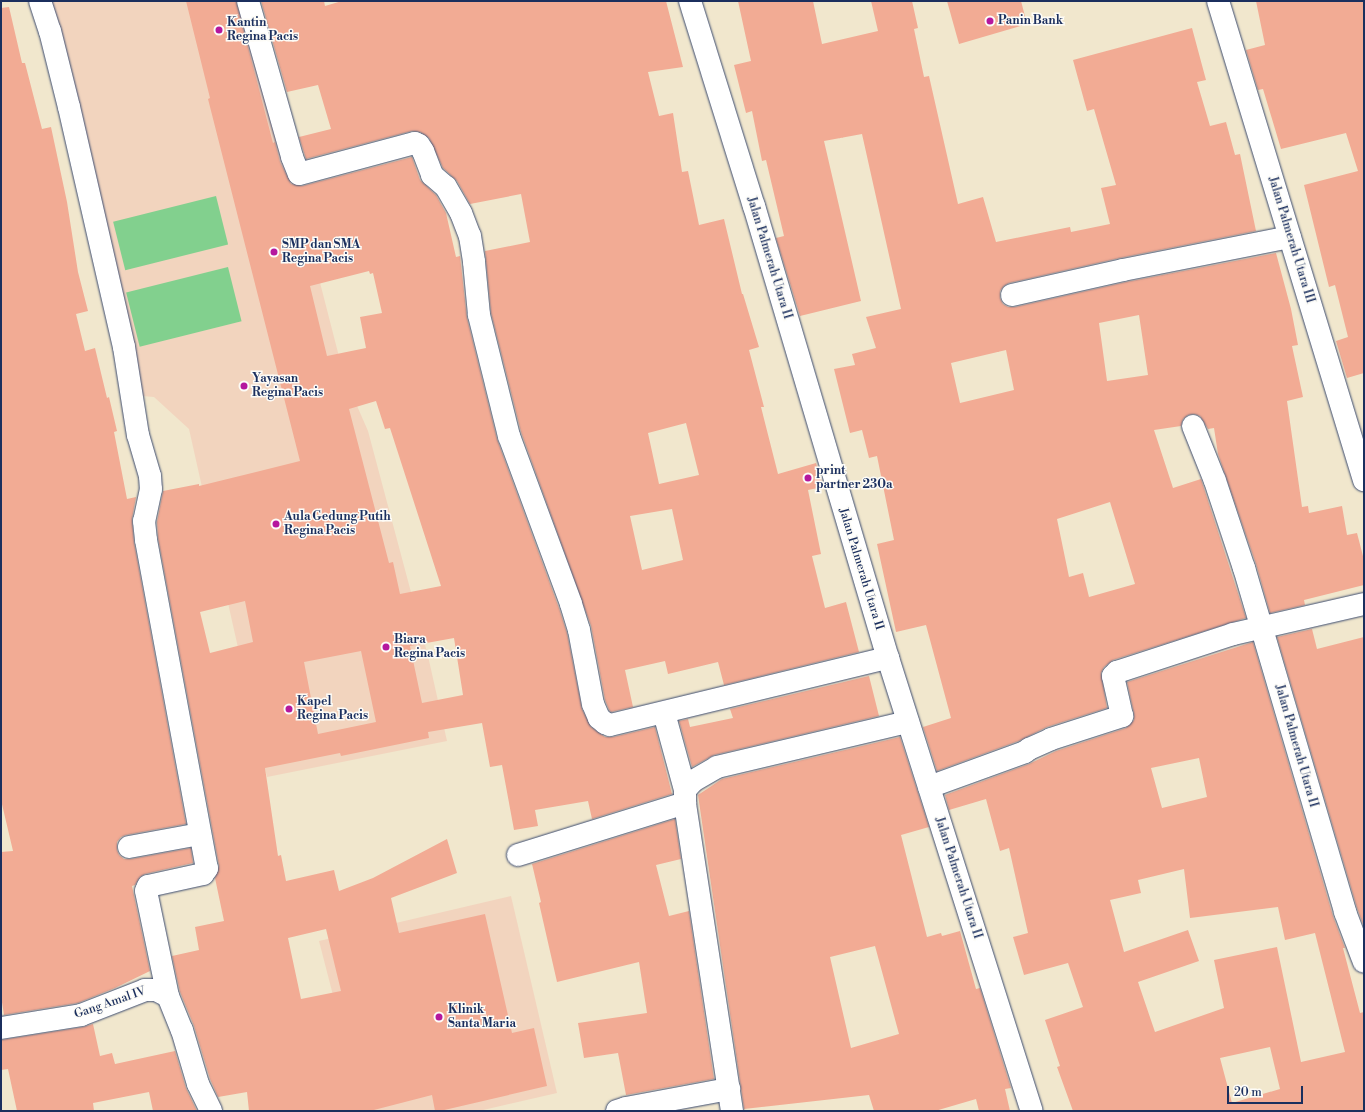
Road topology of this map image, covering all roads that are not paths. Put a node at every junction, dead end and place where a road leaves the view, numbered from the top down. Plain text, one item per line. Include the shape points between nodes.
1 (40, 1) edge
2 (248, 1) edge
3 (690, 1) edge
4 (1218, 1) edge
5 (1290, 237) junction
6 (1012, 295) dead end
7 (1193, 426) dead end
8 (1364, 480) edge
9 (1364, 604) edge
10 (1263, 628) junction
11 (888, 658) junction
12 (664, 713) junction
13 (908, 722) junction
14 (929, 787) junction
15 (685, 797) junction
16 (200, 834) junction
17 (129, 847) dead end
18 (518, 855) dead end
19 (1364, 962) edge
20 (168, 996) junction
21 (1, 1028) edge
22 (729, 1089) junction
23 (211, 1111) edge
24 (617, 1111) edge
25 (732, 1111) edge
26 (1032, 1111) edge

1 - 16 street via 69,107 124,347 138,435 150,476 151,489 144,521 146,540
2 - 12 street via 299,174 415,143 423,151 432,175 446,187 461,213 470,236 478,306 509,436 579,630 596,714 605,724 610,725
3 - 11 street, Jalan Palmerah Utara II via 754,206
4 - 5 street, Jalan Palmerah Utara III
5 - 6 street
5 - 8 street, Jalan Palmerah Utara III
7 - 10 street, Jalan Palmerah Utara II via 1215,482
9 - 10 street
10 - 14 street via 1218,639 1117,672 1113,676 1122,716 1051,739 1025,752
10 - 19 street, Jalan Palmerah Utara II via 1345,912
11 - 12 street
11 - 13 street, Jalan Palmerah Utara II
12 - 15 street
13 - 14 street, Jalan Palmerah Utara II
13 - 15 street via 717,767 694,781
14 - 26 street, Jalan Palmerah Utara II
15 - 18 street
15 - 22 street
16 - 17 street
16 - 20 street via 207,868 203,874 146,888
20 - 21 street, Gang Amal IV via 156,990 145,990 81,1015
20 - 23 street via 182,1030 198,1084
22 - 24 street
22 - 25 street

